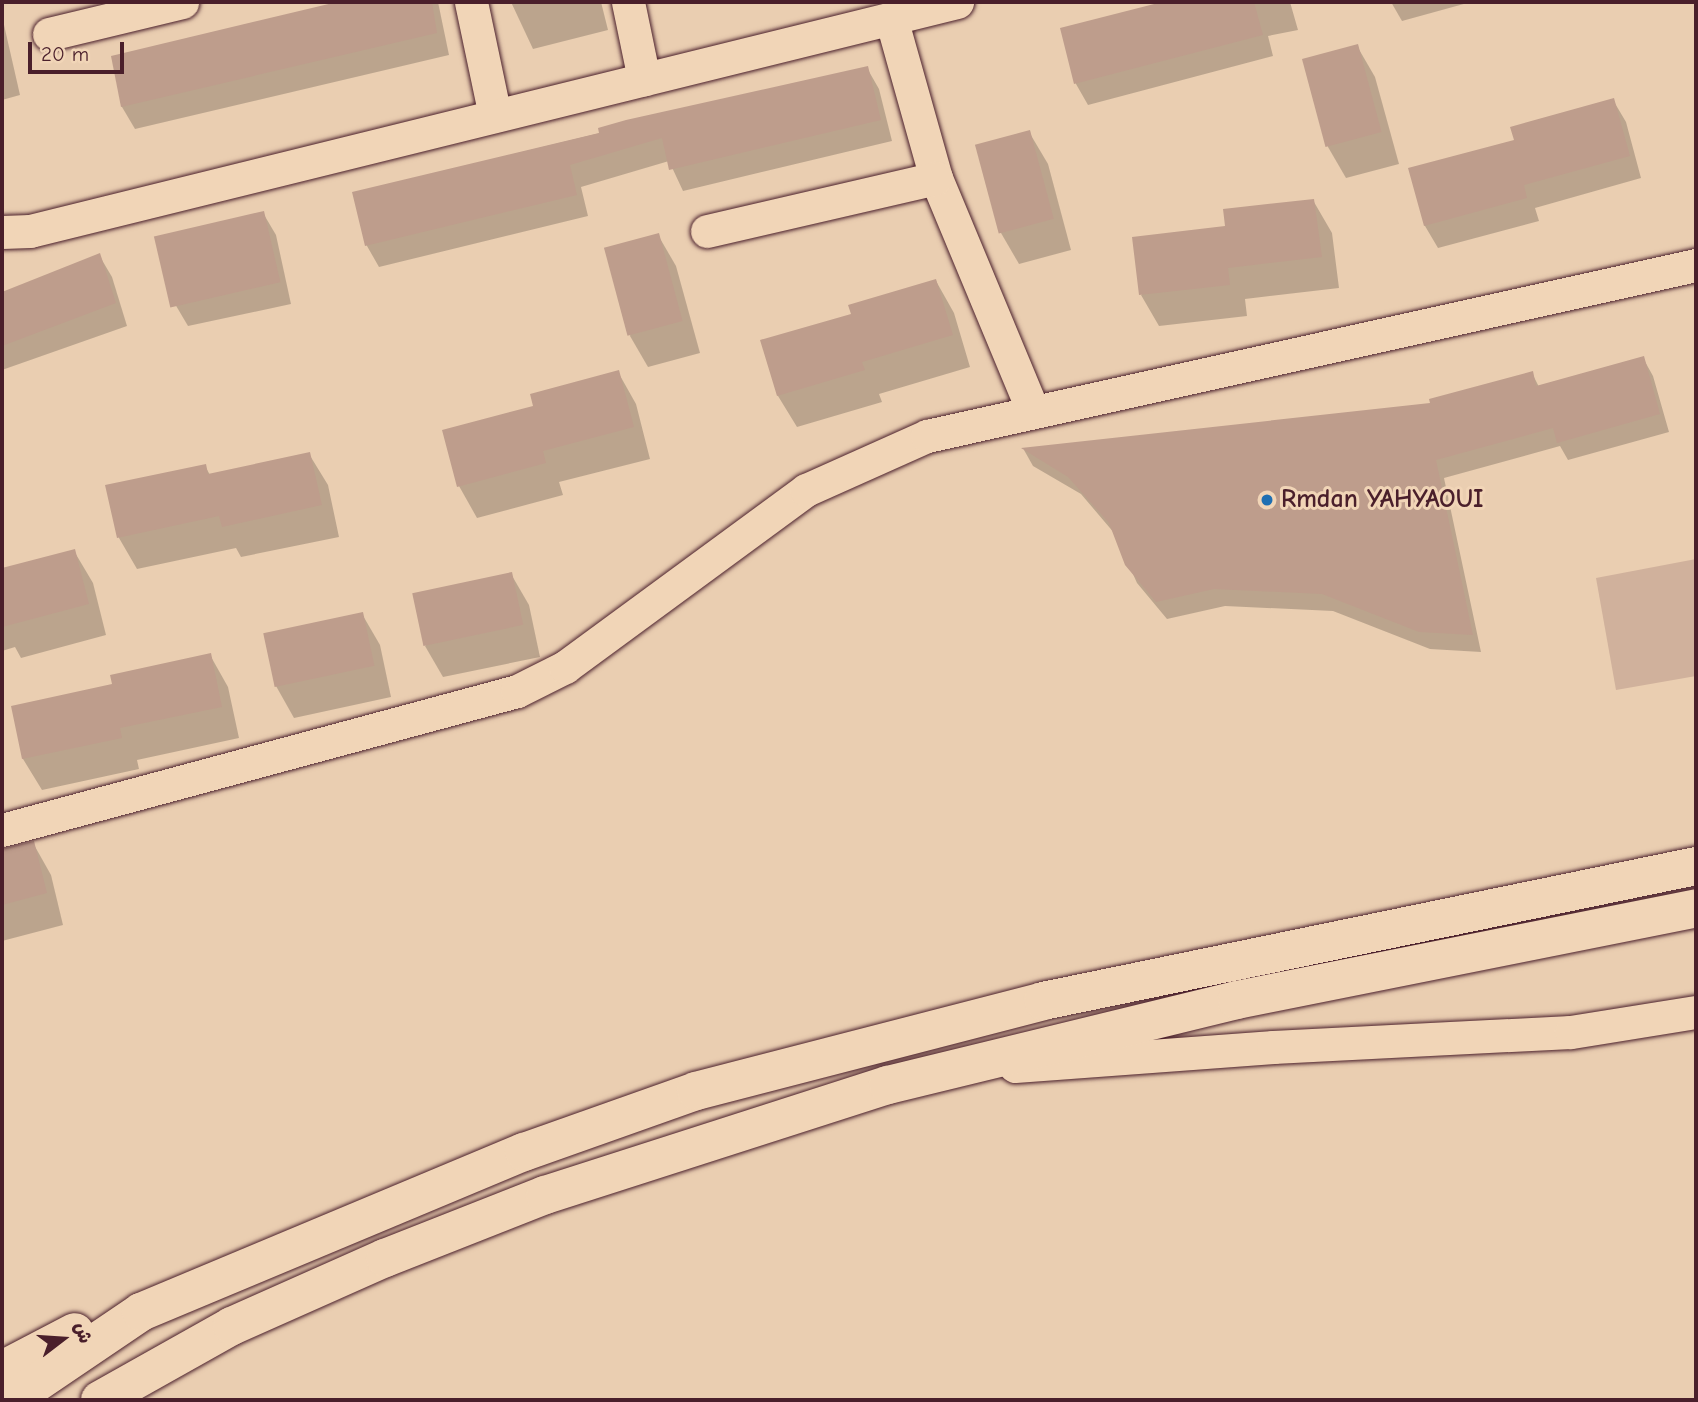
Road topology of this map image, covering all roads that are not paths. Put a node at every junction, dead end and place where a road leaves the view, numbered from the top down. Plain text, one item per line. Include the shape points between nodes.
1 (182, 2) edge
2 (471, 2) edge
3 (628, 2) edge
4 (957, 2) edge
5 (891, 18) junction
6 (49, 34) dead end
7 (644, 79) junction
8 (495, 116) junction
9 (936, 178) junction
10 (707, 231) dead end
11 (2, 232) edge
12 (1696, 265) edge
13 (1032, 409) junction
14 (2, 830) edge
15 (1696, 866) edge
16 (1696, 908) edge
17 (1696, 1012) edge
18 (943, 1072) junction
19 (141, 1312) junction
20 (167, 1361) junction
21 (2, 1370) edge
22 (11, 1400) edge
23 (100, 1400) edge
24 (129, 1400) edge

1 - 6 street
2 - 8 street
3 - 7 street
4 - 5 street
5 - 7 street
5 - 9 street
7 - 8 street
8 - 11 street via 30,231
9 - 10 street
9 - 13 street
12 - 13 street
13 - 14 street via 926,436 806,490 565,667 517,691
15 - 19 highway via 1070,995 696,1091 524,1152
16 - 18 highway via 1237,1000
17 - 18 street via 1537,1035 1273,1046
18 - 20 highway via 874,1089 545,1195 359,1270 232,1326
19 - 21 highway via 66,1335
19 - 22 highway
20 - 23 highway
20 - 24 highway

